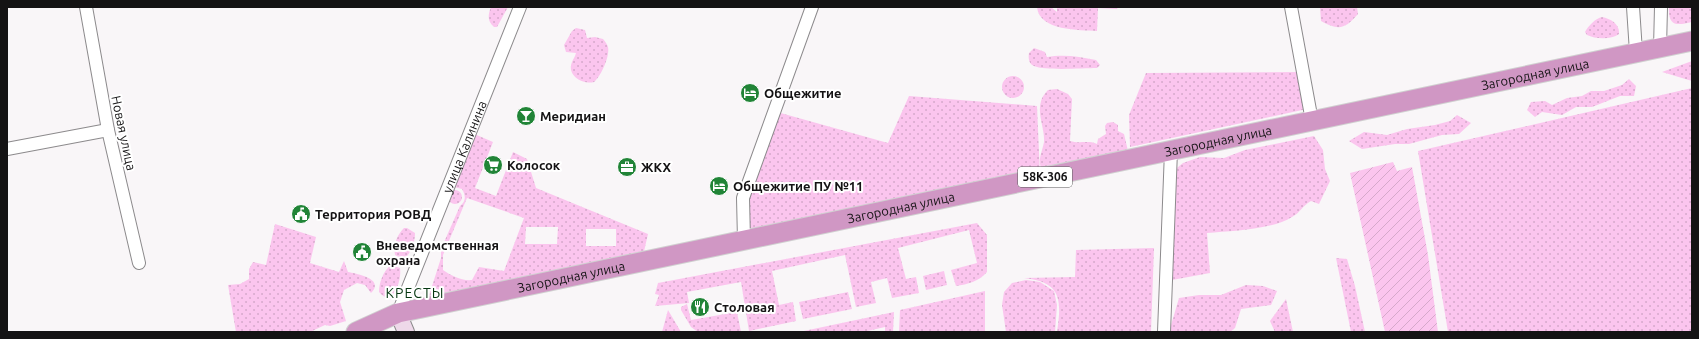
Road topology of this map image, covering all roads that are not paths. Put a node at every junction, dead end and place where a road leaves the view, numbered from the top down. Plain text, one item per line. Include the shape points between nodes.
1 (86, 7) edge
2 (520, 7) edge
3 (812, 7) edge
4 (1291, 7) edge
5 (1633, 7) edge
6 (1661, 7) edge
7 (1692, 41) edge
8 (1660, 48) junction
9 (1636, 52) junction
10 (1312, 121) junction
11 (108, 130) junction
12 (7, 149) edge
13 (1170, 151) junction
14 (744, 240) junction
15 (139, 263) dead end
16 (398, 313) junction
17 (356, 332) edge
18 (406, 332) edge
19 (1164, 332) edge

1 - 11 street, Новая улица
2 - 16 street, улица Калинина
3 - 14 street via 743,198
4 - 10 street
5 - 9 street
6 - 8 street
7 - 8 highway, Загородная улица / 58К-306
8 - 9 highway, Загородная улица / 58К-306
9 - 10 highway, Загородная улица / 58К-306
10 - 13 highway, Загородная улица / 58К-306
11 - 12 street
11 - 15 street, Новая улица
13 - 14 highway, Загородная улица / 58К-306
13 - 19 street
14 - 16 highway, Загородная улица / 58К-306
16 - 17 highway, 58К-306
16 - 18 main road

